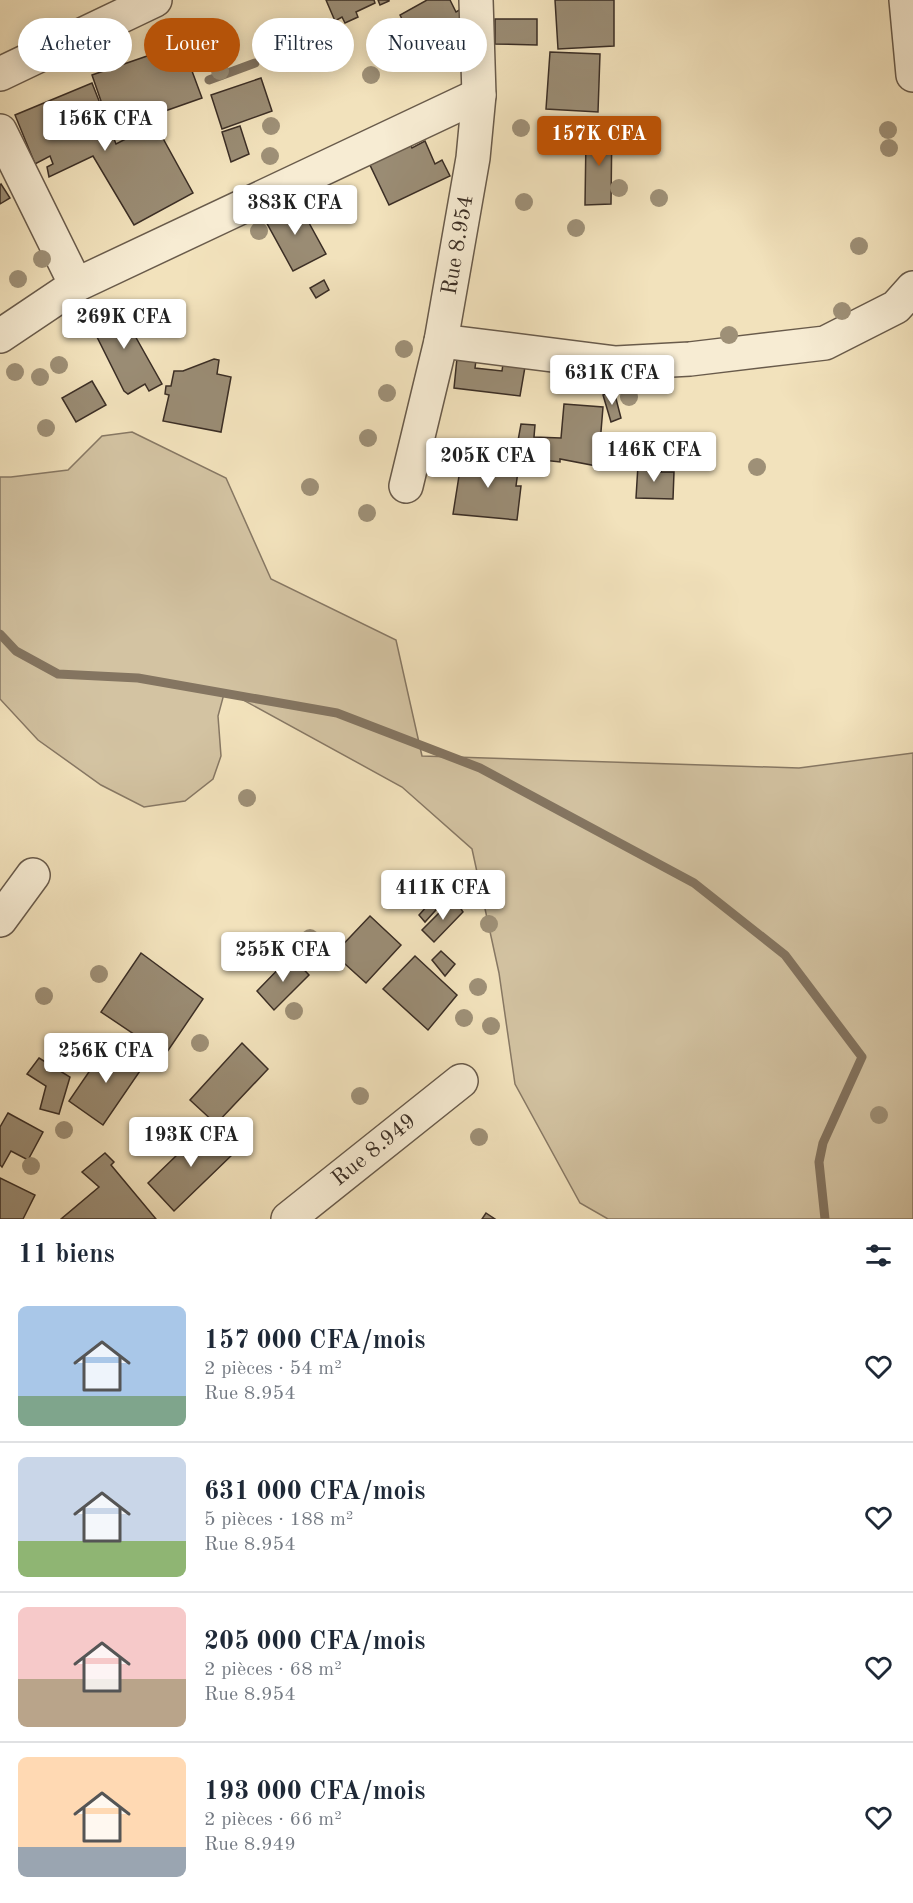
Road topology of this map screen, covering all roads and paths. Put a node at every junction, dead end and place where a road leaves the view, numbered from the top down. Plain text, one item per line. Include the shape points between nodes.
1 (155, 0) edge
2 (476, 0) edge
3 (906, 0) edge
4 (913, 73) edge
5 (0, 74) edge
6 (479, 95) junction
7 (0, 131) edge
8 (76, 285) junction
9 (913, 288) edge
10 (0, 336) edge
11 (441, 341) junction
12 (406, 486) dead end
13 (33, 875) dead end
14 (0, 920) edge
15 (460, 1081) dead end
16 (288, 1219) edge

1 - 5 street
2 - 6 street, Rue 8.954
3 - 4 street
6 - 8 street
6 - 11 street, Rue 8.954 via 473,158
7 - 8 street
8 - 10 street
9 - 11 street via 896,307 825,343 690,359 616,363
11 - 12 street, Rue 8.954
13 - 14 street
15 - 16 street, Rue 8.949

